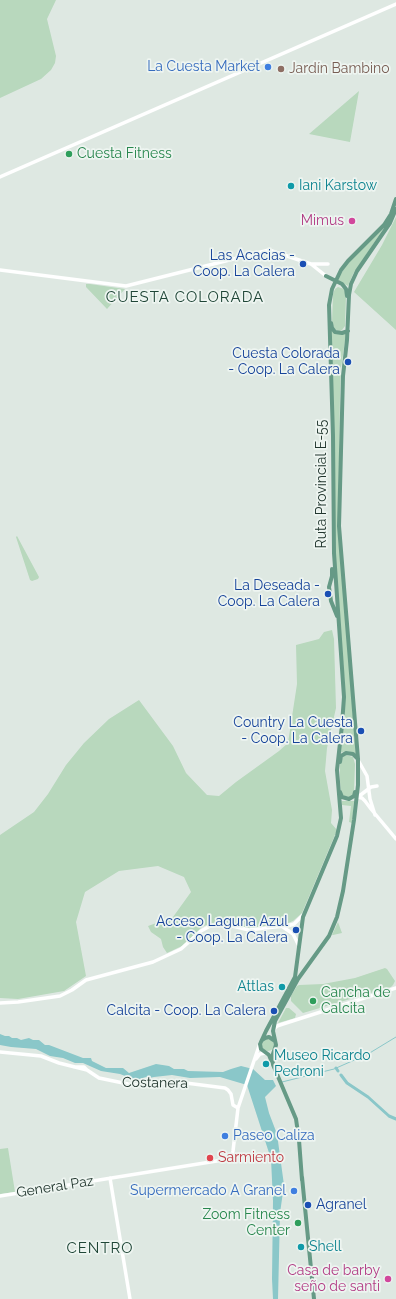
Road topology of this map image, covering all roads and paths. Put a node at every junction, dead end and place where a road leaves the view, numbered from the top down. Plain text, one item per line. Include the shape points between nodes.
1 (396, 4) edge
2 (0, 176) edge
3 (396, 199) edge
4 (396, 209) edge
5 (311, 264) junction
6 (328, 264) dead end
7 (0, 270) edge
8 (341, 270) junction
9 (328, 276) junction
10 (336, 280) junction
11 (344, 286) junction
12 (329, 305) junction
13 (348, 306) junction
14 (329, 316) junction
15 (348, 316) junction
16 (348, 331) junction
17 (340, 332) junction
18 (333, 531) junction
19 (342, 662) junction
20 (358, 759) junction
21 (337, 770) junction
22 (358, 785) junction
23 (338, 786) junction
24 (377, 786) dead end
25 (369, 788) junction
26 (349, 799) junction
27 (357, 799) junction
28 (375, 815) junction
29 (396, 839) edge
30 (304, 914) junction
31 (282, 927) junction
32 (299, 946) junction
33 (396, 988) edge
34 (0, 1003) edge
35 (273, 1031) junction
36 (261, 1041) junction
37 (275, 1046) junction
38 (0, 1052) edge
39 (266, 1053) junction
40 (254, 1062) junction
41 (274, 1065) junction
42 (238, 1108) junction
43 (110, 1178) junction
44 (0, 1196) edge
45 (314, 1298) edge
46 (130, 1299) edge

1 - 2 street
3 - 8 main road, Ruta Provincial E-55 via 384,225
4 - 13 main road, Ruta Provincial E-55 via 388,226 353,278
5 - 6 street
5 - 7 street via 266,250 126,286
5 - 9 street
8 - 9 main road
8 - 10 main road, Ruta Provincial E-55
9 - 10 main road
10 - 11 main road
10 - 12 main road, Ruta Provincial E-55
11 - 12 main road via 334,288
11 - 13 main road
12 - 14 main road, Ruta Provincial E-55
13 - 15 main road, Ruta Provincial E-55
14 - 17 main road via 333,330
14 - 18 main road, Ruta Provincial E-55
15 - 16 main road, Ruta Provincial E-55
15 - 17 main road via 346,328
16 - 17 main road
16 - 20 main road, Ruta Provincial E-55 via 342,389 340,531
18 - 19 main road, Ruta Provincial E-55
18 - 19 main road via 332,576 329,587 336,613
19 - 21 main road, Ruta Provincial E-55 via 344,711
20 - 21 main road via 351,754 344,754
20 - 22 main road, Ruta Provincial E-55
20 - 25 street via 367,776
21 - 23 main road, Ruta Provincial E-55
22 - 26 main road via 354,795
22 - 27 main road, Ruta Provincial E-55
23 - 26 main road via 342,797
23 - 30 main road, Ruta Provincial E-55 via 341,813 339,828
24 - 25 street
25 - 27 street
25 - 28 street
26 - 27 main road
27 - 28 street via 364,800
27 - 35 main road, Ruta Provincial E-55 via 338,917 326,941 286,1001 274,1023
28 - 29 street
30 - 31 street via 294,924
30 - 32 main road, Ruta Provincial E-55
31 - 32 street via 291,932
31 - 34 street via 249,930 224,924 210,926 184,948 153,962 86,980 60,996
32 - 36 main road, Ruta Provincial E-55 via 294,980
33 - 35 street via 278,1026
35 - 37 main road
36 - 37 main road via 269,1037 274,1040
36 - 39 main road via 261,1047
36 - 40 street
37 - 39 main road via 272,1052
37 - 41 main road
38 - 42 street, Costanera via 31,1054 74,1067 84,1067 99,1078 128,1084 178,1082 225,1088 230,1093 233,1105
39 - 40 street via 258,1055
39 - 41 main road
40 - 42 street
41 - 45 main road via 296,1119
42 - 43 street, General Paz via 231,1157
43 - 44 street, General Paz
43 - 46 street

